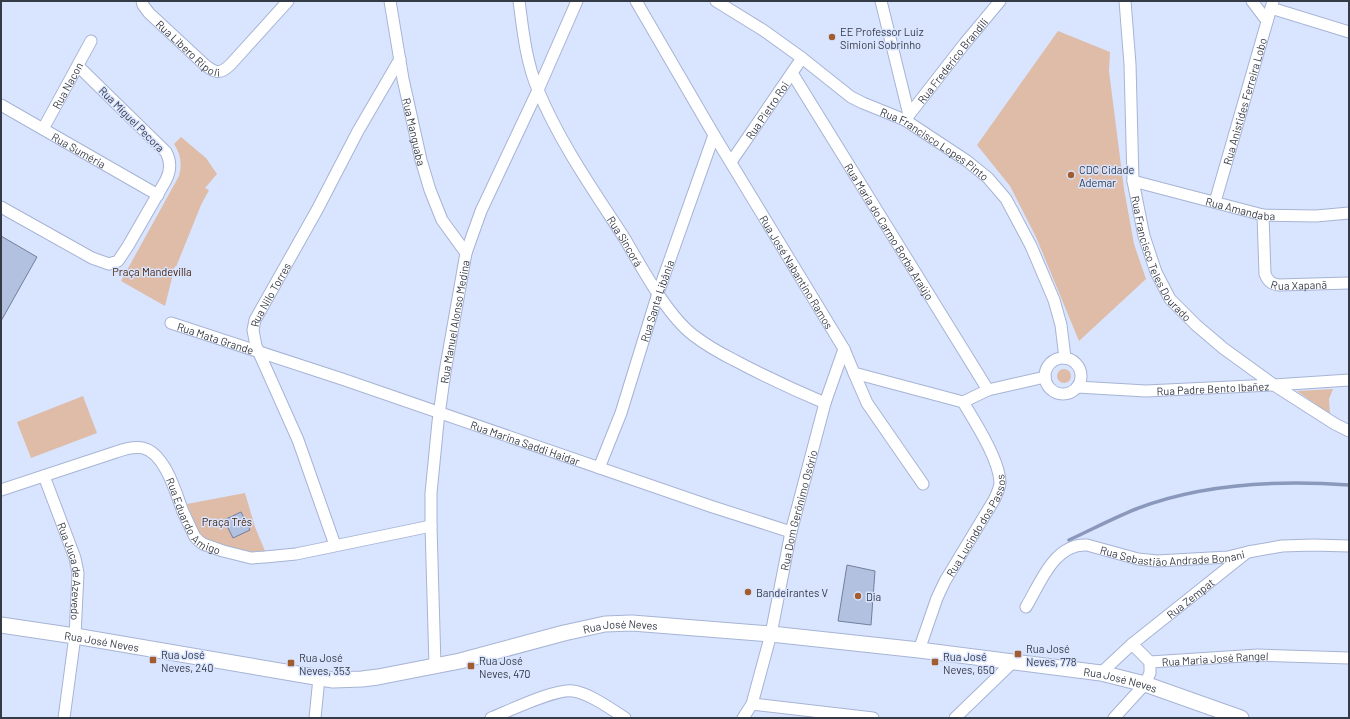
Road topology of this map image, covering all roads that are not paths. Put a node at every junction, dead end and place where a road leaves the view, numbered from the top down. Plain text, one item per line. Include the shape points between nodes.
1 (142, 1) edge
2 (288, 1) edge
3 (390, 1) edge
4 (519, 1) edge
5 (577, 1) edge
6 (636, 1) edge
7 (716, 1) edge
8 (881, 1) edge
9 (1000, 1) edge
10 (1125, 1) edge
11 (1252, 1) edge
12 (1272, 5) edge
13 (1267, 21) junction
14 (1349, 32) edge
15 (91, 41) dead end
16 (802, 58) junction
17 (400, 59) junction
18 (78, 66) junction
19 (792, 73) junction
20 (538, 90) junction
21 (1, 105) edge
22 (907, 117) junction
23 (43, 129) junction
24 (714, 135) junction
25 (731, 162) junction
26 (1134, 180) junction
27 (158, 195) junction
28 (1215, 202) junction
29 (1, 207) edge
30 (1349, 213) edge
31 (1263, 215) junction
32 (466, 253) junction
33 (1349, 283) edge
34 (658, 293) junction
35 (171, 323) dead end
36 (844, 349) junction
37 (260, 353) junction
38 (1065, 358) junction
39 (854, 373) junction
40 (1045, 377) junction
41 (1349, 380) edge
42 (1274, 385) junction
43 (1077, 387) junction
44 (988, 390) junction
45 (963, 402) junction
46 (825, 403) junction
47 (440, 413) junction
48 (1349, 431) edge
49 (599, 468) junction
50 (44, 476) junction
51 (923, 484) dead end
52 (1, 490) edge
53 (431, 526) junction
54 (791, 532) junction
55 (335, 545) junction
56 (1349, 546) edge
57 (1248, 552) junction
58 (1026, 607) dead end
59 (1, 625) edge
60 (771, 634) junction
61 (75, 636) junction
62 (1132, 644) junction
63 (919, 650) junction
64 (1349, 658) edge
65 (1013, 662) junction
66 (1150, 662) junction
67 (435, 666) junction
68 (1101, 673) junction
69 (319, 678) junction
70 (1145, 684) junction
71 (752, 704) junction
72 (611, 714) edge
73 (64, 718) edge
74 (315, 718) edge
75 (491, 718) edge
76 (625, 718) edge
77 (743, 718) edge
78 (873, 718) edge
79 (955, 718) edge
80 (1114, 718) edge
81 (1240, 718) edge

1 - 2 street, Rua Libero Ripoli via 149,13 205,65 218,72 226,70
3 - 17 street, Rua Manguaba
4 - 20 street, Rua Sincorá via 530,69
5 - 20 street, Rua Manuel Alonso Medina
6 - 24 street, Rua José Nabantino Ramos
7 - 16 street, Rua Francisco Lopes Pinto
8 - 22 street
9 - 22 street, Rua Frederico Brandili
10 - 26 street, Rua Francisco Teles Dourado
11 - 13 street
12 - 13 street, Rua Anistides Ferreira Lobo
12 - 14 street
13 - 28 street, Rua Anistides Ferreira Lobo
15 - 18 street, Rua Nacon
16 - 19 street, Rua Pietro Roi
16 - 22 street, Rua Francisco Lopes Pinto via 851,97
17 - 32 street, Rua Manguaba via 421,160 430,190 442,220
17 - 37 street, Rua Nilo Torres via 255,320 253,334
18 - 23 street, Rua Nacon
18 - 27 street, Rua Miguel Pecora via 168,156 169,175
19 - 25 street, Rua Pietro Roi
19 - 44 street, Rua Maria do Carmo Borba Araújo
20 - 32 street, Rua Manuel Alonso Medina via 481,211
20 - 34 street, Rua Sincorá via 558,131
21 - 23 street, Rua Suméria
22 - 38 street, Rua Francisco Lopes Pinto via 988,178 1006,199 1031,246 1054,300 1061,325
23 - 27 street, Rua Suméria
24 - 25 street, Rua José Nabantino Ramos
24 - 34 street, Rua Santa Libânia
25 - 36 street, Rua José Nabantino Ramos
26 - 28 street, Rua Amandaba
26 - 42 street, Rua Francisco Teles Dourado via 1144,236 1156,272 1170,299 1223,348
27 - 29 street, Rua Miguel Pecora via 128,246 114,264 92,258
28 - 31 street, Rua Amandaba
30 - 31 street, Rua Amandaba via 1316,216
31 - 33 street, Rua Xapanã via 1264,274 1272,284
32 - 47 street, Rua Manuel Alonso Medina
34 - 46 street, Rua Sincorá via 678,321 711,348 753,371
34 - 49 street, Rua Santa Libânia via 621,412
35 - 37 street, Rua Mata Grande
36 - 39 street, Rua José Nabantino Ramos
36 - 46 street, Rua Dom Gerônimo Osório
37 - 47 street, Rua Marina Saddi Haidar
37 - 55 street, Rua Nilo Torres via 298,440
38 - 40 street via 1059,358 1048,365
38 - 43 street via 1080,369
39 - 45 street
39 - 51 street, Rua José Nabantino Ramos via 867,403
40 - 43 street via 1050,388 1061,394 1073,391
40 - 44 street
41 - 42 street, Rua Padre Bento Ibañez
42 - 43 street, Rua Padre Bento Ibañez via 1146,391
42 - 48 street, Rua Francisco Teles Dourado
44 - 45 street
45 - 63 street, Rua Lucindo dos Passos via 986,442 1000,483 994,500 945,581
46 - 54 street, Rua Dom Gerônimo Osório
47 - 49 street, Rua Marina Saddi Haidar
47 - 53 street, Rua Manuel Alonso Medina via 431,493
49 - 54 street, Rua Marina Saddi Haidar
50 - 52 street, Rua Eduardo Amigo
50 - 55 street, Rua Eduardo Amigo via 130,448 144,448 161,462 195,537 203,544 251,558 296,554
50 - 61 street, Rua Juca de Azevedo via 75,558 78,573
53 - 55 street, Rua Eduardo Amigo
53 - 67 street, Rua Manuel Alonso Medina
54 - 60 street, Rua Dom Gerônimo Osório
56 - 57 street, Rua Sebastião Andrade Bonani via 1282,546
57 - 58 street, Rua Sebastião Andrade Bonani via 1228,556 1157,561 1079,545 1066,550 1051,565
57 - 62 street, Rua Zempat
59 - 61 street, Rua José Neves
60 - 63 street, Rua José Neves
60 - 67 street, Rua José Neves via 632,623 605,624
60 - 71 street, Rua Dom Gerônimo Osório
61 - 69 street, Rua José Neves
61 - 73 street, Rua Juca de Azevedo
62 - 66 street, Rua Maria José Rangel
62 - 68 street
63 - 65 street, Rua José Neves
64 - 66 street, Rua Maria José Rangel via 1258,655
65 - 68 street, Rua José Neves
65 - 79 street
66 - 70 street via 1150,673
67 - 69 street, Rua José Neves via 362,679
68 - 70 street, Rua José Neves
69 - 74 street
70 - 80 street
70 - 81 street, Rua José Neves
71 - 77 street, Rua Dom Gerônimo Osório
71 - 78 street
72 - 75 street via 573,690 557,692
72 - 76 street

